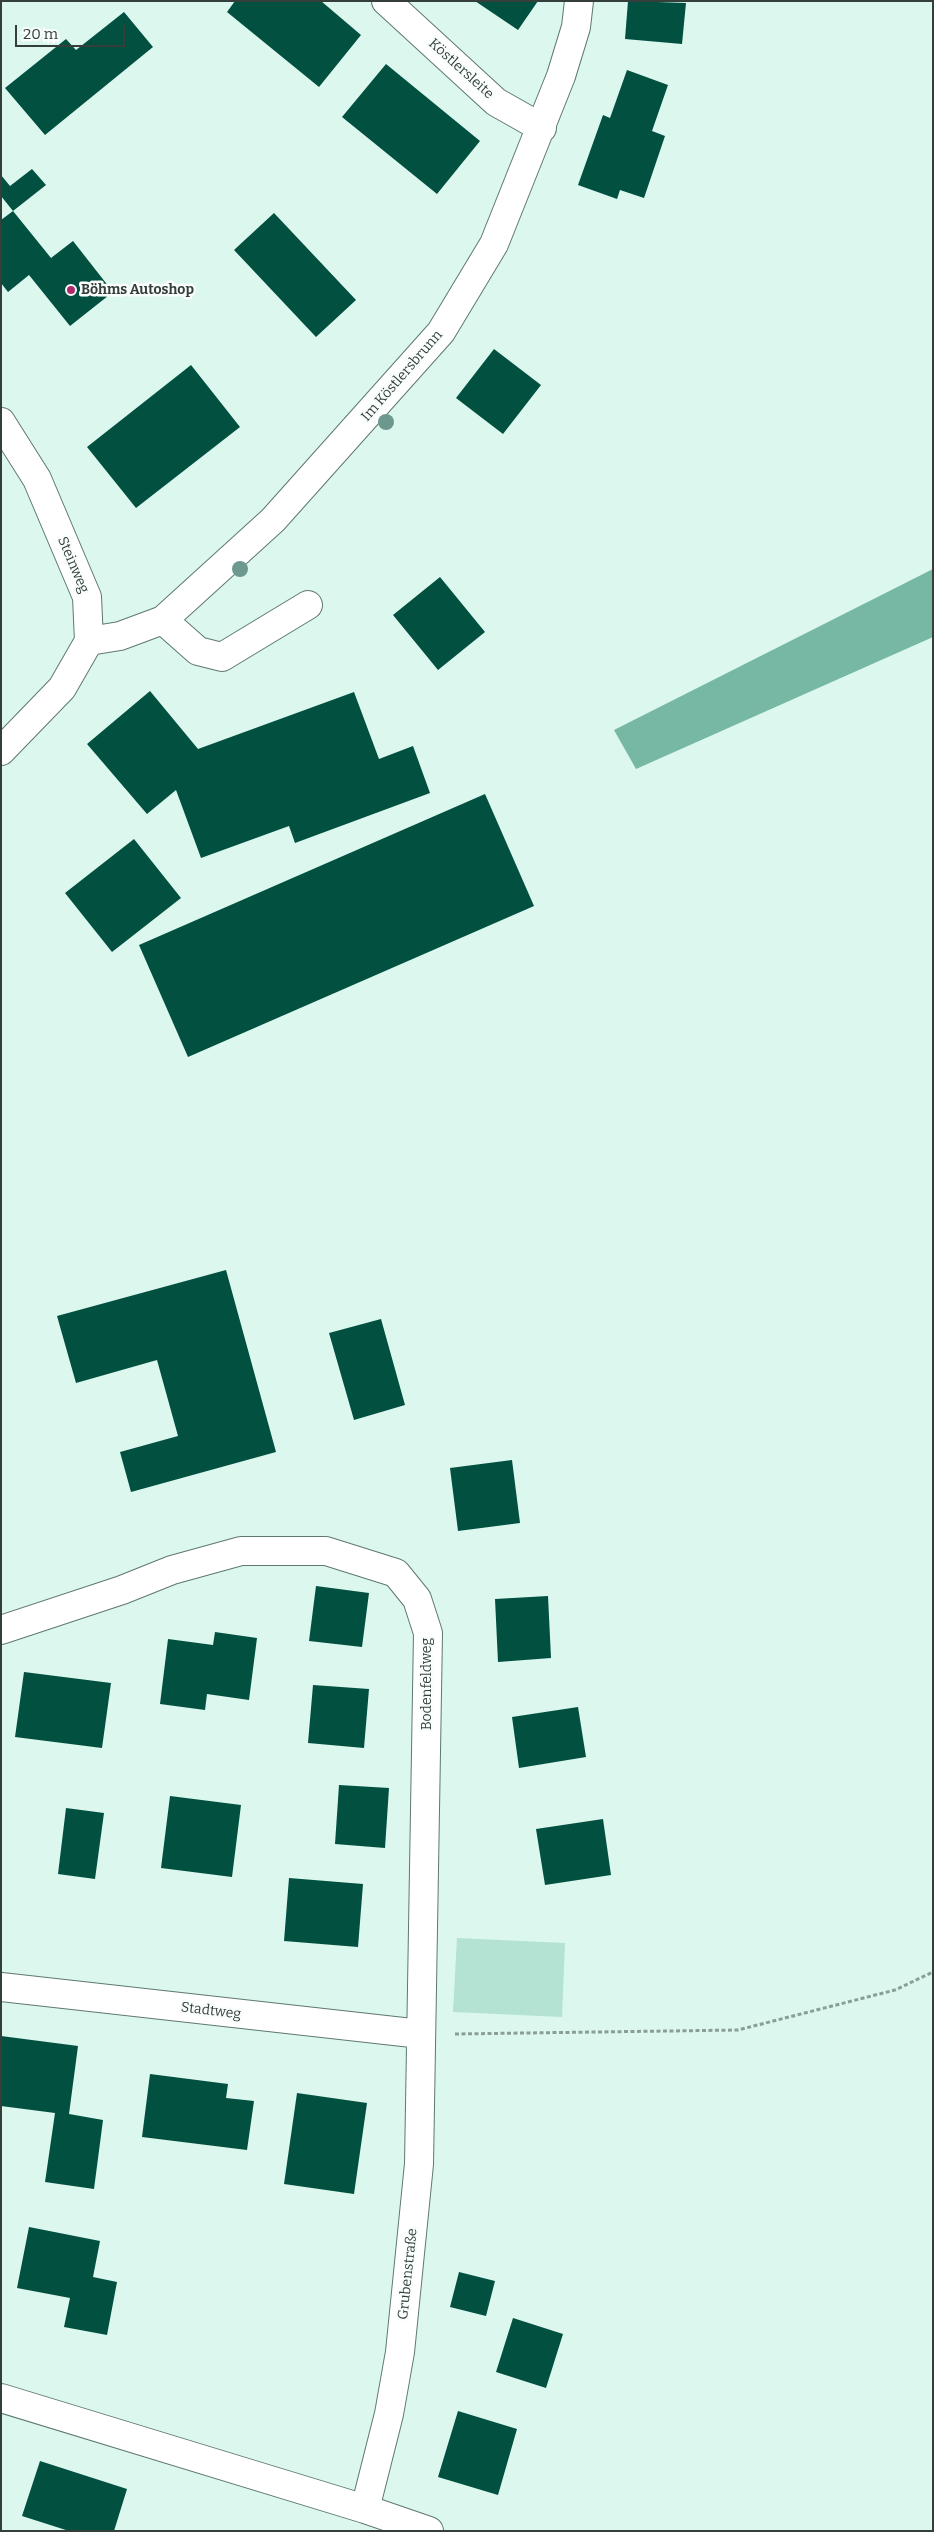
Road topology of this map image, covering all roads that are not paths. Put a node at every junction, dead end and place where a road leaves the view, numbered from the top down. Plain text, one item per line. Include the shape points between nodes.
1 (386, 1) edge
2 (578, 1) edge
3 (542, 128) junction
4 (1, 422) edge
5 (308, 605) dead end
6 (163, 620) junction
7 (89, 641) junction
8 (1, 751) edge
9 (1, 1630) edge
10 (1, 1987) edge
11 (421, 2034) junction
12 (1, 2398) edge
13 (365, 2509) junction
14 (429, 2531) edge

1 - 3 street, Köstlersleite via 496,102
2 - 3 street, Im Köstlersbrunn via 576,27
3 - 6 street, Im Köstlersbrunn via 494,244 441,332 273,520
4 - 7 street, Steinweg via 37,479 87,597
5 - 6 street via 222,657 198,652
6 - 7 street, Im Köstlersbrunn via 120,636
7 - 8 street via 62,688
9 - 11 street, Bodenfeldweg via 172,1570 240,1551 326,1552 396,1573 417,1599 428,1632
10 - 11 street, Stadtweg
11 - 13 street, Grubenstraße via 418,2164 400,2352 389,2414
12 - 13 street
13 - 14 street

